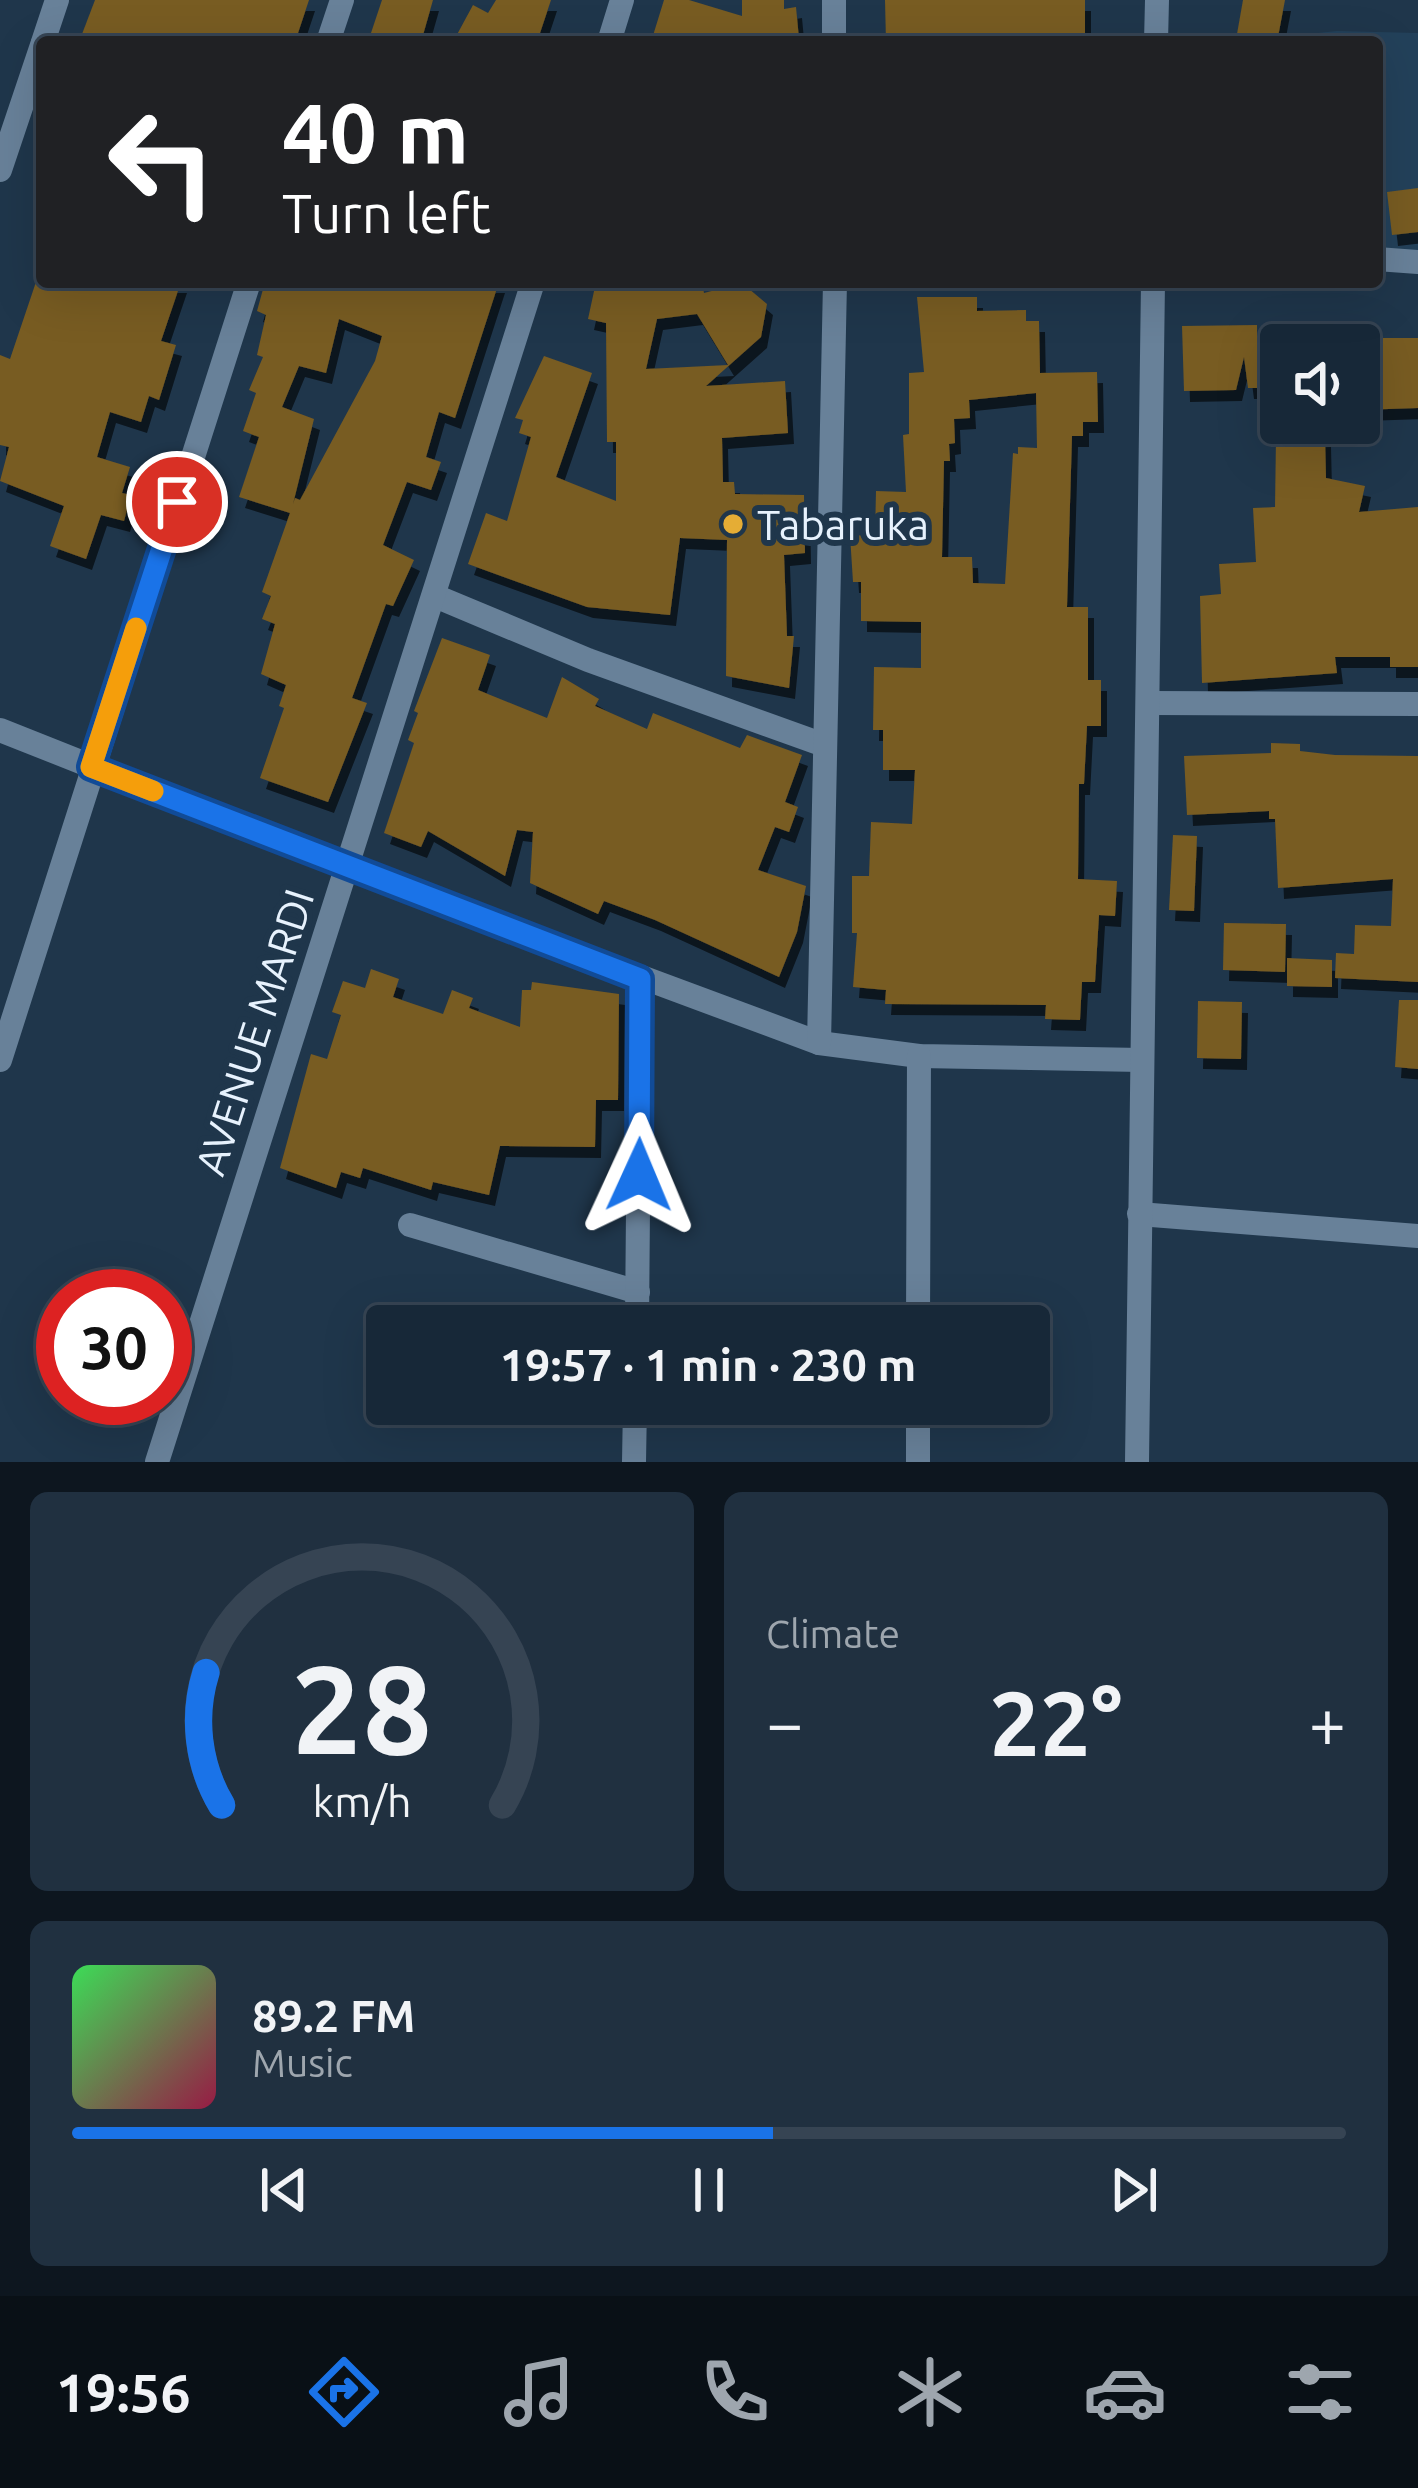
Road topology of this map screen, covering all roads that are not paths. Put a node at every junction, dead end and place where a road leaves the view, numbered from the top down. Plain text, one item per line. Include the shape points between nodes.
1 (57, 0) edge
2 (342, 0) edge
3 (622, 0) edge
4 (834, 0) edge
5 (1157, 0) edge
6 (46, 36) edge
7 (330, 36) edge
8 (611, 36) edge
9 (834, 36) edge
10 (1156, 36) edge
11 (36, 65) edge
12 (0, 170) edge
13 (1383, 259) edge
14 (1418, 262) edge
15 (247, 288) edge
16 (531, 288) edge
17 (835, 288) edge
18 (1153, 288) edge
19 (435, 596) junction
20 (1151, 704) junction
21 (1418, 704) edge
22 (0, 730) edge
23 (824, 745) junction
24 (91, 767) junction
25 (348, 868) junction
26 (640, 979) junction
27 (819, 1043) junction
28 (919, 1056) junction
29 (0, 1060) edge
30 (1142, 1060) junction
31 (1139, 1214) junction
32 (410, 1225) dead end
33 (1418, 1236) edge
34 (638, 1292) junction
35 (638, 1305) edge
36 (918, 1305) edge
37 (635, 1425) edge
38 (918, 1425) edge
39 (162, 1461) edge
40 (634, 1462) edge
41 (918, 1462) edge
42 (1136, 1462) edge

1 - 6 street
2 - 7 street
3 - 8 street
4 - 9 street
5 - 10 street
11 - 12 street
13 - 14 street
15 - 24 street
16 - 19 street, AVENUE MARDI
17 - 23 street
18 - 20 street
19 - 23 street
19 - 25 street, AVENUE MARDI
20 - 21 street
20 - 30 street
22 - 24 street
23 - 27 street
24 - 25 street
24 - 29 street
25 - 26 street
25 - 39 street, AVENUE MARDI
26 - 27 street
26 - 34 street
27 - 28 street
28 - 30 street
28 - 36 street
30 - 31 street
31 - 33 street
31 - 42 street
32 - 34 street
34 - 35 street
37 - 40 street
38 - 41 street

